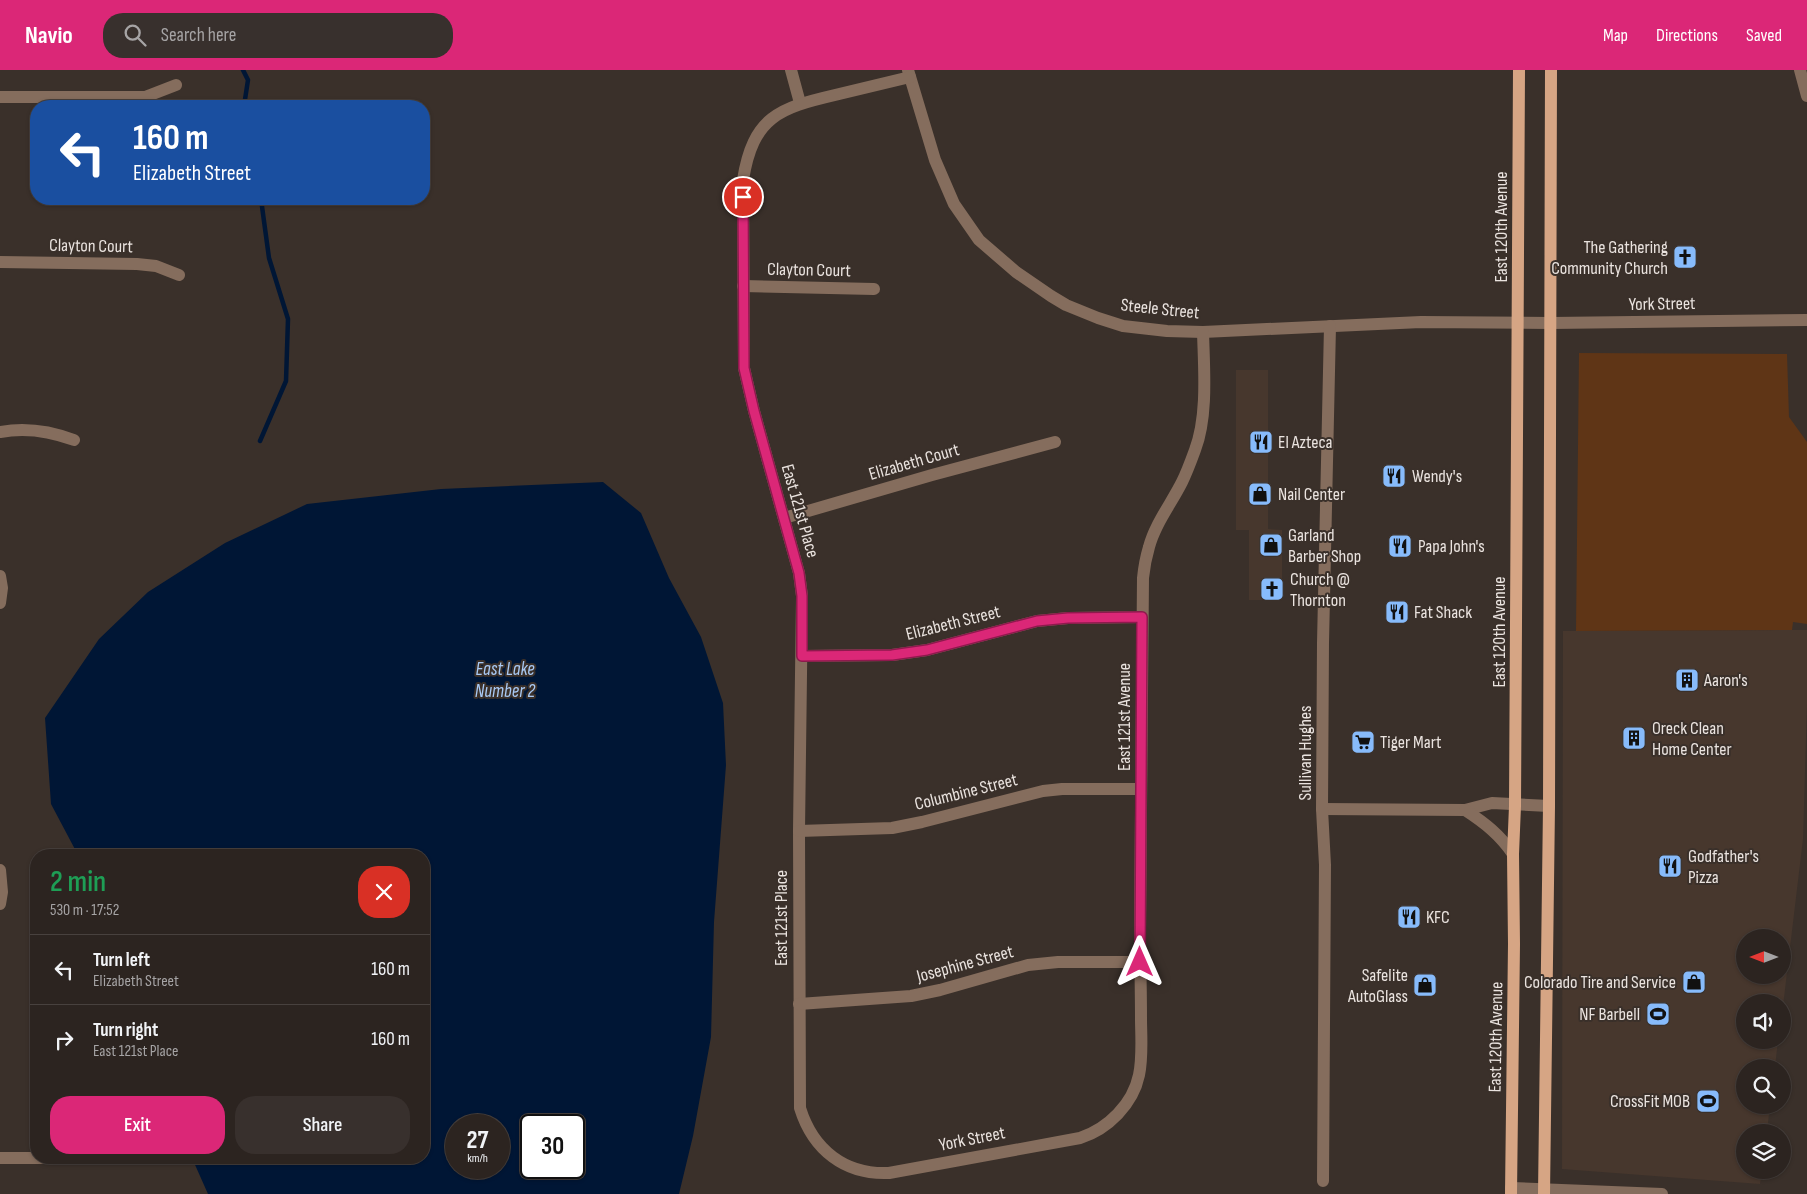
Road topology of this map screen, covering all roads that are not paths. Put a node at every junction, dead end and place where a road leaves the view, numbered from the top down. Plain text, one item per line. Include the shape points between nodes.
1 (791, 70) edge
2 (1519, 70) edge
3 (1551, 70) edge
4 (1800, 70) edge
5 (909, 73) edge
6 (176, 85) dead end
7 (1807, 96) edge
8 (0, 97) edge
9 (800, 103) junction
10 (0, 262) edge
11 (179, 275) dead end
12 (743, 286) junction
13 (874, 289) dead end
14 (1807, 320) edge
15 (1518, 323) junction
16 (1552, 323) junction
17 (1330, 326) junction
18 (1203, 332) junction
19 (0, 432) edge
20 (74, 440) dead end
21 (1055, 442) dead end
22 (784, 518) junction
23 (0, 576) edge
24 (0, 604) edge
25 (1142, 617) junction
26 (802, 656) junction
27 (1141, 789) junction
28 (1515, 806) junction
29 (1549, 806) junction
30 (1322, 809) junction
31 (1465, 810) junction
32 (799, 831) junction
33 (1514, 854) junction
34 (0, 870) edge
35 (0, 904) edge
36 (1140, 962) junction
37 (799, 1004) junction
38 (1121, 1110) joint
39 (825, 1151) joint
40 (0, 1158) edge
41 (30, 1158) edge
42 (1323, 1181) dead end
43 (1511, 1191) edge
44 (1544, 1191) edge
45 (1662, 1194) edge

1 - 9 street
2 - 15 main road, East 120th Avenue
3 - 16 main road
4 - 7 street
5 - 9 street, East 121st Place
5 - 18 street, Steele Street via 935,160 954,204 979,240 1033,284 1098,318 1137,328
6 - 8 street via 146,97
9 - 12 street, East 121st Place via 781,112 762,127 746,163 743,180
10 - 11 street, Clayton Court via 138,264 156,266
12 - 13 street, Clayton Court
12 - 22 street, East 121st Place via 745,376
14 - 16 street, York Street
15 - 16 street, York Street
15 - 17 street, Steele Street
15 - 28 main road, East 120th Avenue
16 - 29 main road
17 - 18 street, Steele Street
17 - 30 street, Sullivan Hughes
18 - 25 street, East 121st Avenue via 1200,434 1182,481 1149,547 1143,578
19 - 20 street via 52,432
21 - 22 street, Elizabeth Court
22 - 26 street, East 121st Place via 800,580
23 - 24 street
25 - 26 street, Elizabeth Street via 1037,621 927,650 892,655
25 - 27 street, East 121st Avenue
26 - 32 street, East 121st Place
27 - 32 street, Columbine Street via 1043,791 892,828
27 - 36 street, East 121st Avenue
28 - 29 street
28 - 31 street via 1492,803
28 - 33 main road, East 120th Avenue
29 - 44 main road
30 - 31 street
30 - 42 street, Sullivan Hughes via 1325,865
31 - 33 street via 1492,829
32 - 37 street, East 121st Place
33 - 43 main road, East 120th Avenue
34 - 35 street
36 - 37 street, Josephine Street via 1074,961 1028,965 911,996
36 - 38 street, East 121st Avenue via 1142,1046 1139,1075
37 - 39 street, East 121st Place via 800,1108 813,1138
38 - 39 street, York Street via 1098,1131 1080,1138 890,1173 850,1168
40 - 41 street
43 - 44 street
44 - 45 street

